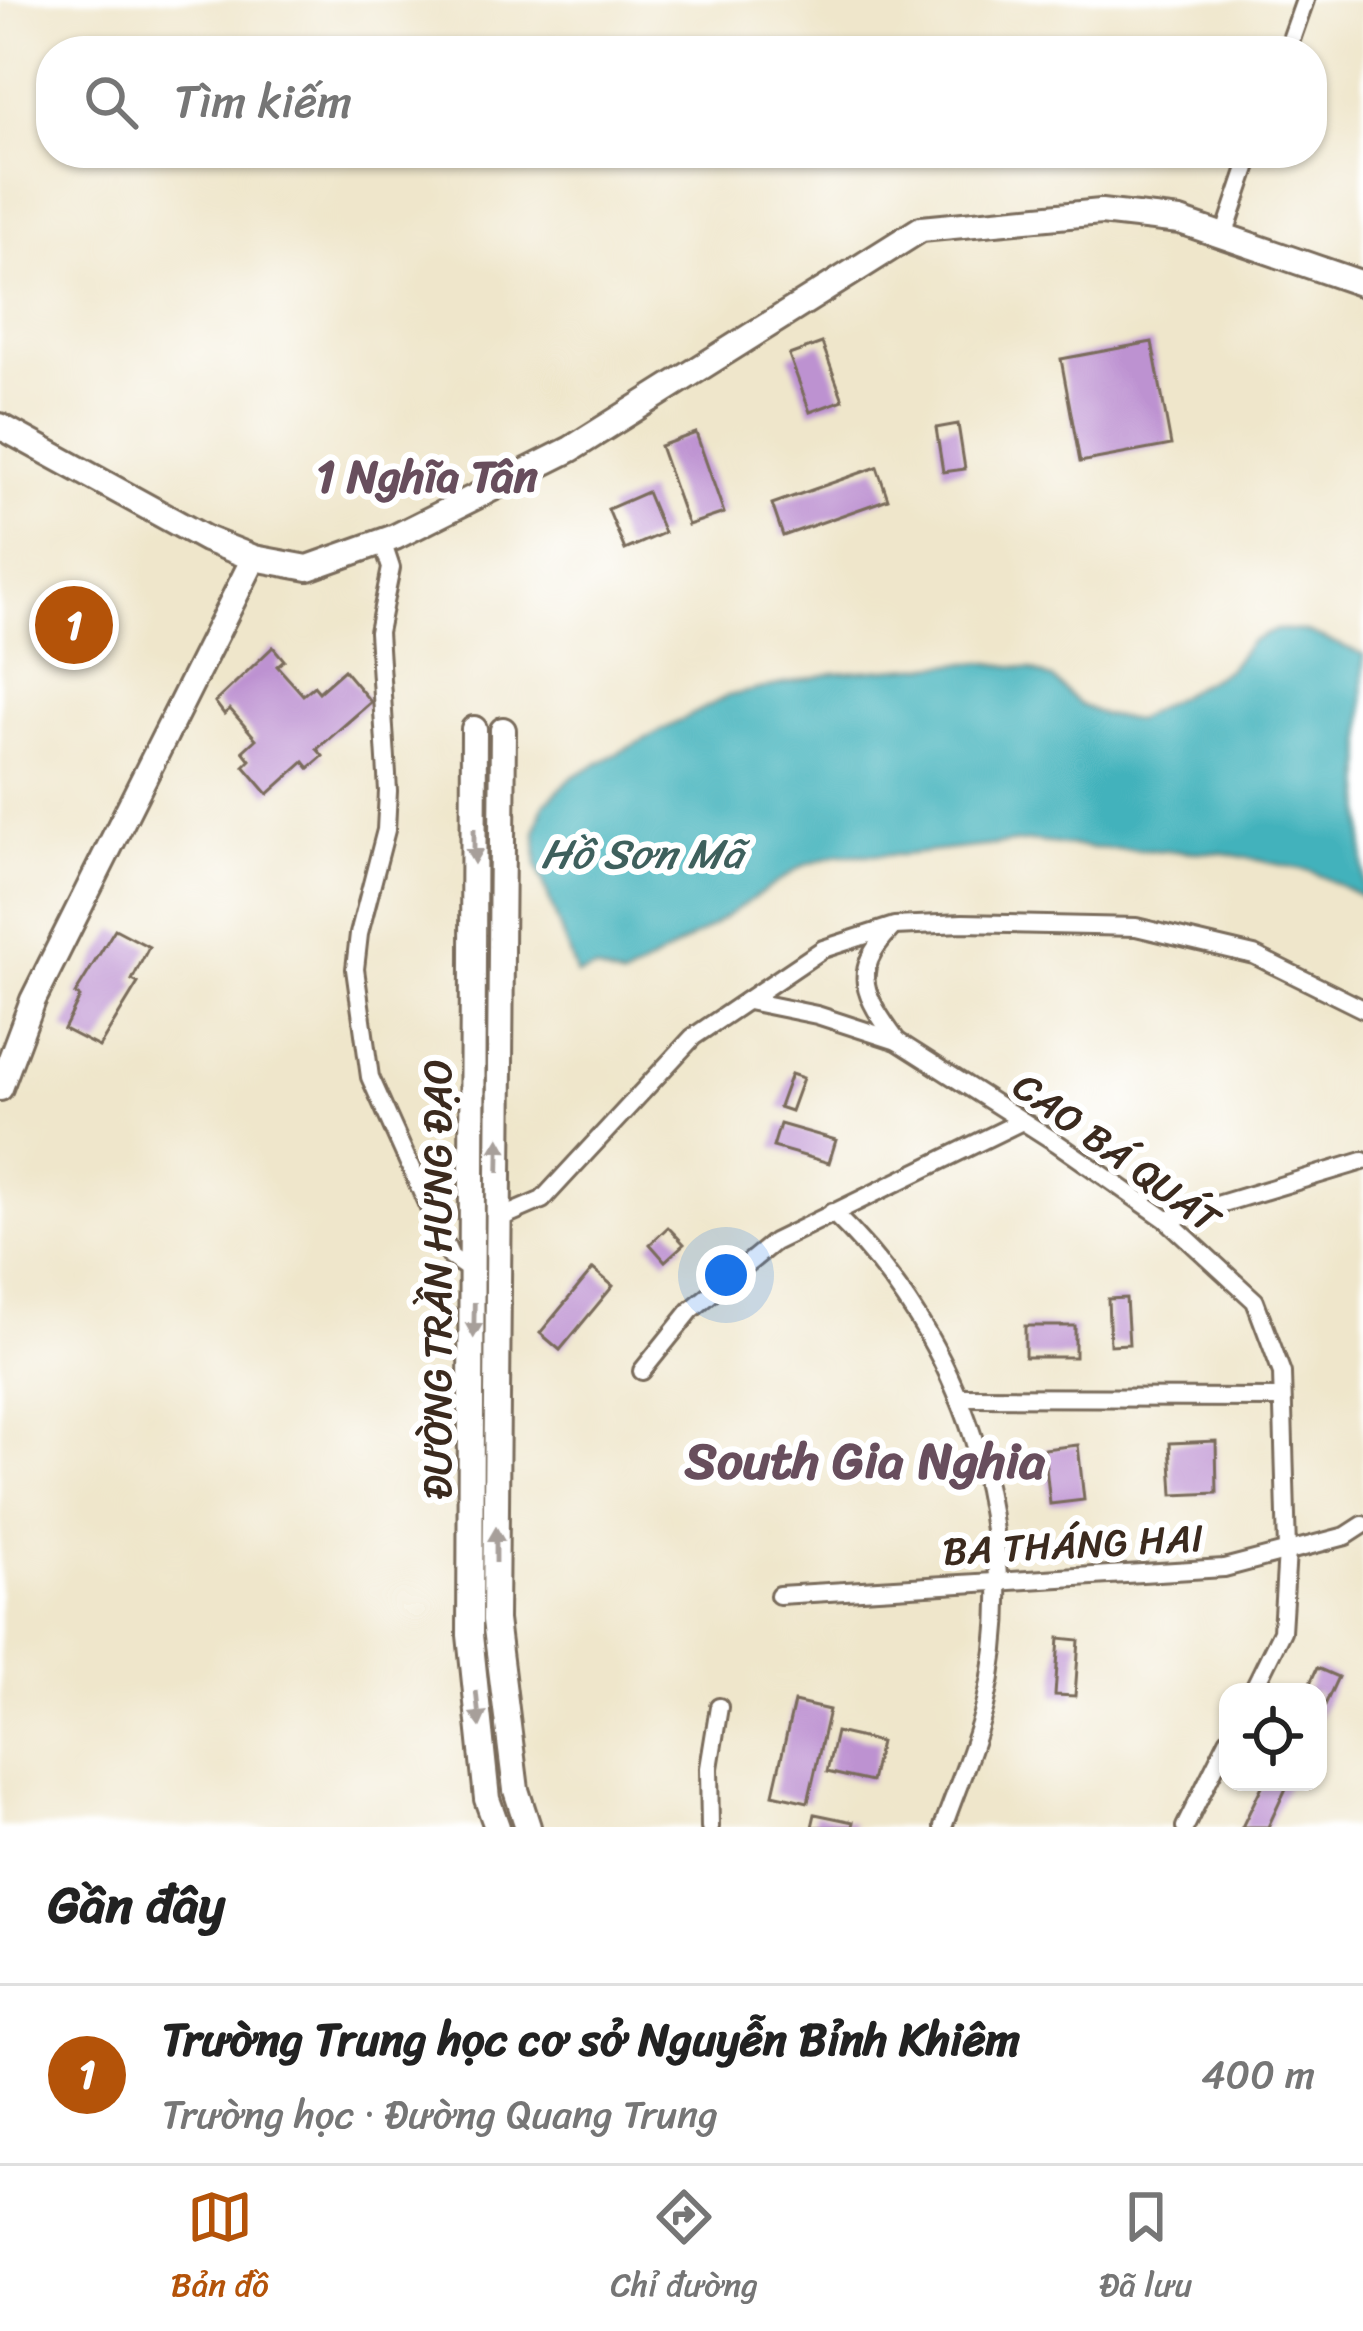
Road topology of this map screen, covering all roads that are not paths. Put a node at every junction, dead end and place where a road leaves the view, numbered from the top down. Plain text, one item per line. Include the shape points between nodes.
1 (1305, 0) edge
2 (1292, 36) edge
3 (1247, 168) edge
4 (1224, 236) junction
5 (1363, 284) edge
6 (0, 426) edge
7 (382, 541) junction
8 (254, 558) junction
9 (475, 729) dead end
10 (502, 730) dead end
11 (474, 917) junction
12 (501, 917) junction
13 (894, 926) junction
14 (748, 1000) junction
15 (1363, 1009) edge
16 (897, 1041) junction
17 (0, 1088) edge
18 (1022, 1120) junction
19 (1363, 1160) edge
20 (832, 1212) junction
21 (486, 1219) junction
22 (1168, 1220) junction
23 (475, 1273) junction
24 (642, 1371) dead end
25 (958, 1397) junction
26 (1282, 1398) junction
27 (1363, 1526) edge
28 (1287, 1551) junction
29 (1001, 1580) junction
30 (779, 1595) dead end
31 (1256, 1683) edge
32 (719, 1707) dead end
33 (1219, 1758) edge
34 (497, 1827) edge
35 (528, 1827) edge
36 (710, 1827) edge
37 (943, 1827) edge
38 (1185, 1827) edge

1 - 2 street
3 - 4 street
4 - 5 street
4 - 7 street via 1180,221 1101,212 921,229 571,449
6 - 8 street
7 - 8 street via 308,568
7 - 23 street via 391,568 378,632 386,830 356,968 370,1077 451,1257
8 - 17 street via 33,1000
9 -> 11 street, ĐƯỜNG TRẦN HƯNG ĐẠO
10 - 12 street, ĐƯỜNG TRẦN HƯNG ĐẠO
11 - 12 street
11 - 21 street, ĐƯỜNG TRẦN HƯNG ĐẠO
21 -> 12 street, ĐƯỜNG TRẦN HƯNG ĐẠO
13 - 14 street via 824,950
13 - 15 street via 1136,927 1254,955
13 - 16 street, CAO BÁ QUÁT via 863,972 866,996
14 - 16 street, CAO BÁ QUÁT
14 - 21 street via 693,1037 542,1200
16 - 18 street, CAO BÁ QUÁT
18 - 20 street
18 - 22 street, CAO BÁ QUÁT
19 - 22 street
20 - 24 street via 774,1242 691,1310
20 - 25 street via 867,1245
21 - 23 street, ĐƯỜNG TRẦN HƯNG ĐẠO
35 -> 21 street, ĐƯỜNG TRẦN HƯNG ĐẠO via 495,1620
22 - 26 street, CAO BÁ QUÁT via 1255,1300 1282,1373
23 -> 34 street, ĐƯỜNG TRẦN HƯNG ĐẠO via 470,1635 487,1799
25 - 26 street
25 - 29 street via 983,1463
26 - 28 street, CAO BÁ QUÁT
27 - 28 street, BA THÁNG HAI
28 - 29 street, BA THÁNG HAI via 1224,1568
28 - 31 street, CAO BÁ QUÁT via 1282,1630
29 - 30 street, BA THÁNG HAI
29 - 37 street via 985,1705
32 - 36 street
33 - 38 street

